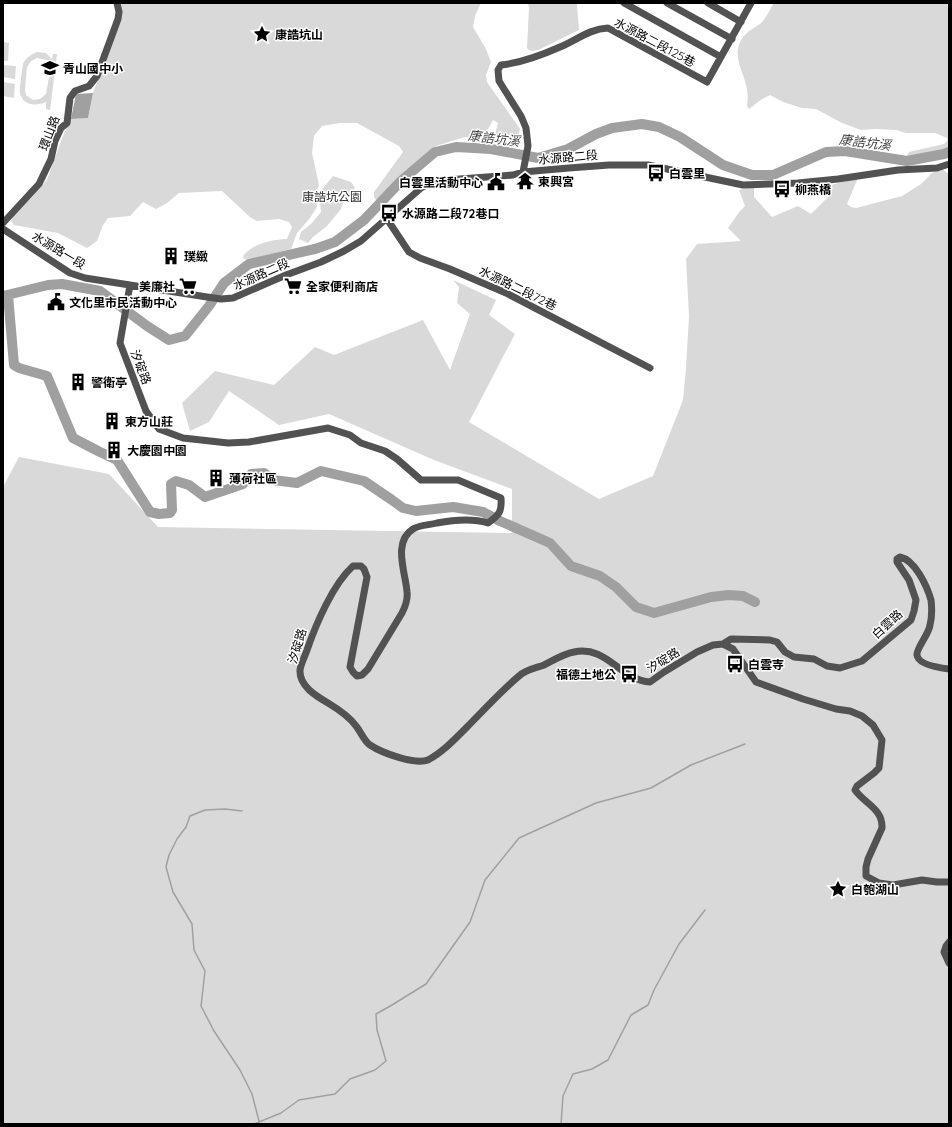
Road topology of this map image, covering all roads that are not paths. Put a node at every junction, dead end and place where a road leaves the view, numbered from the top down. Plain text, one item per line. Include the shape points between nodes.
1 (118, 3) edge
2 (624, 3) edge
3 (667, 3) edge
4 (708, 3) edge
5 (750, 4) edge
6 (741, 22) junction
7 (732, 39) junction
8 (721, 57) junction
9 (949, 164) edge
10 (524, 170) junction
11 (387, 219) junction
12 (3, 223) edge
13 (3, 229) edge
14 (130, 285) junction
15 (650, 368) dead end
16 (723, 644) junction
17 (949, 669) edge
18 (949, 882) edge
19 (949, 942) edge
20 (949, 963) edge

1 - 12 street, 環山路 via 118,19 96,76 89,86 75,91 70,98 66,123 55,141 51,159 39,184
2 - 8 street
3 - 7 street
4 - 6 street
5 - 6 street, 水源路二段125巷
6 - 7 street, 水源路二段125巷
7 - 8 street, 水源路二段125巷
8 - 10 street, 水源路二段125巷 via 707,82 608,28 592,30 559,48 501,66 498,70 499,81 526,128 528,146
9 - 10 street, 水源路二段 via 937,168 898,170 838,179 743,185 648,165
10 - 11 street, 水源路二段 via 513,175 433,180
11 - 14 street, 水源路二段 via 361,241 344,251 233,298 221,299
11 - 15 street, 水源路二段72巷 via 409,252 506,293
13 - 14 street, 水源路一段 via 70,273
14 - 16 street, 汐碇路 via 120,342 146,411 159,428 183,438 228,443 250,442 328,428 350,435 361,443 385,452 421,480 458,480 501,498 500,513 488,523 476,519 442,522 414,528 409,533 401,551 408,594 405,607 362,675 357,676 350,667 367,577 361,566 353,566 341,578 315,627 300,670 302,679 308,689 356,724 370,745 405,760 427,760 449,745 520,675 562,655 576,651 600,654 637,679 650,682 697,652
16 - 17 street, 白雲路 via 731,639 770,640 777,642 785,652 794,657 814,659 827,666 840,668 862,661 910,620 912,615 916,600 909,580 897,562 900,557 906,558 917,569 931,599 930,626 917,650 917,656 919,660 930,665
16 - 18 street via 733,650 756,682 803,699 850,711 873,724 882,740 879,768 856,786 863,800 879,812 882,822 882,828 866,867 866,876 879,883 893,885 922,880
19 - 20 street via 944,952

